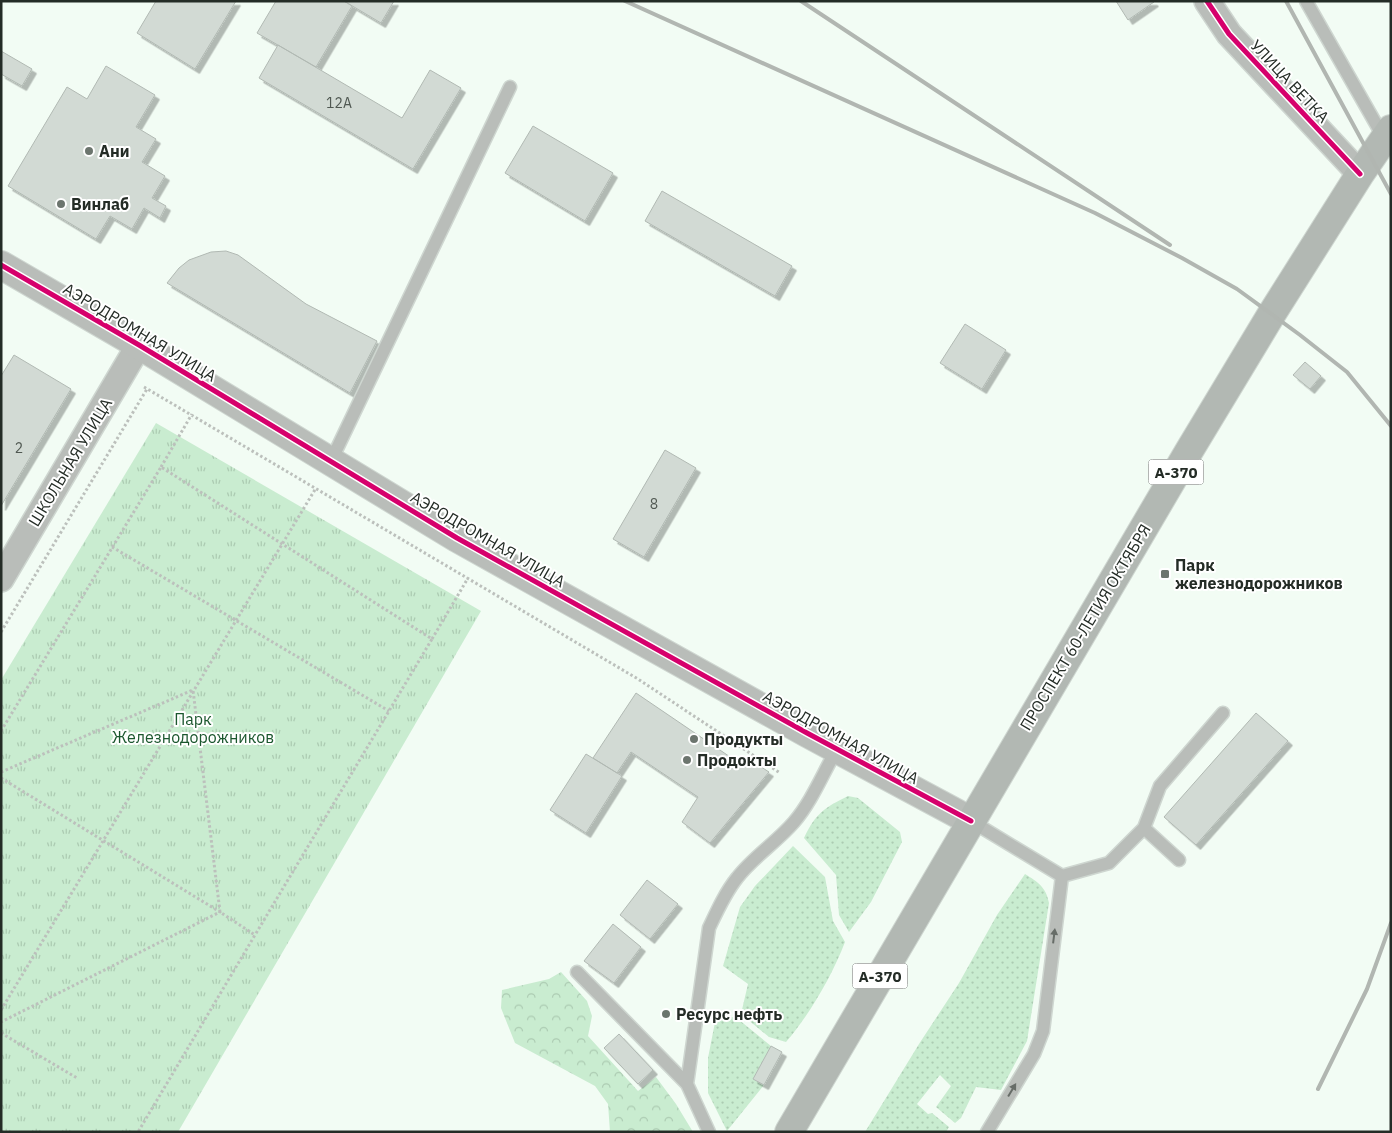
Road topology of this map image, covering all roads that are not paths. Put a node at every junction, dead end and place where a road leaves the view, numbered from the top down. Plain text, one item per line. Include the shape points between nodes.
1 (1207, 1) edge
2 (1306, 1) edge
3 (510, 87) dead end
4 (1388, 133) edge
5 (1360, 174) junction
6 (1, 265) edge
7 (140, 345) junction
8 (331, 462) junction
9 (1, 579) edge
10 (1223, 713) dead end
11 (837, 749) junction
12 (971, 821) junction
13 (1144, 828) junction
14 (1179, 860) dead end
15 (1062, 876) junction
16 (577, 972) dead end
17 (687, 1084) junction
18 (709, 1132) edge
19 (789, 1132) edge
20 (987, 1132) edge

1 - 5 street, УЛИЦА ВЕТКА via 1229,34
2 - 4 lane
3 - 8 lane
4 - 5 highway, ПРОСПЕКТ 60-ЛЕТИЯ ОКТЯБРЯ / А-370
5 - 12 highway, ПРОСПЕКТ 60-ЛЕТИЯ ОКТЯБРЯ / А-370 via 1209,417
6 - 7 street, АЭРОДРОМНАЯ УЛИЦА
7 - 8 street, АЭРОДРОМНАЯ УЛИЦА
7 - 9 street, ШКОЛЬНАЯ УЛИЦА
8 - 11 street, АЭРОДРОМНАЯ УЛИЦА via 457,538
10 - 13 lane via 1160,786
11 - 12 street, АЭРОДРОМНАЯ УЛИЦА
11 - 17 lane via 806,806 794,822 736,878 709,928
12 - 15 lane
12 - 19 highway, ПРОСПЕКТ 60-ЛЕТИЯ ОКТЯБРЯ / А-370
13 - 14 lane
13 - 15 lane via 1108,863
20 -> 15 lane via 1034,1054 1042,1031
16 - 17 lane
17 - 18 lane

